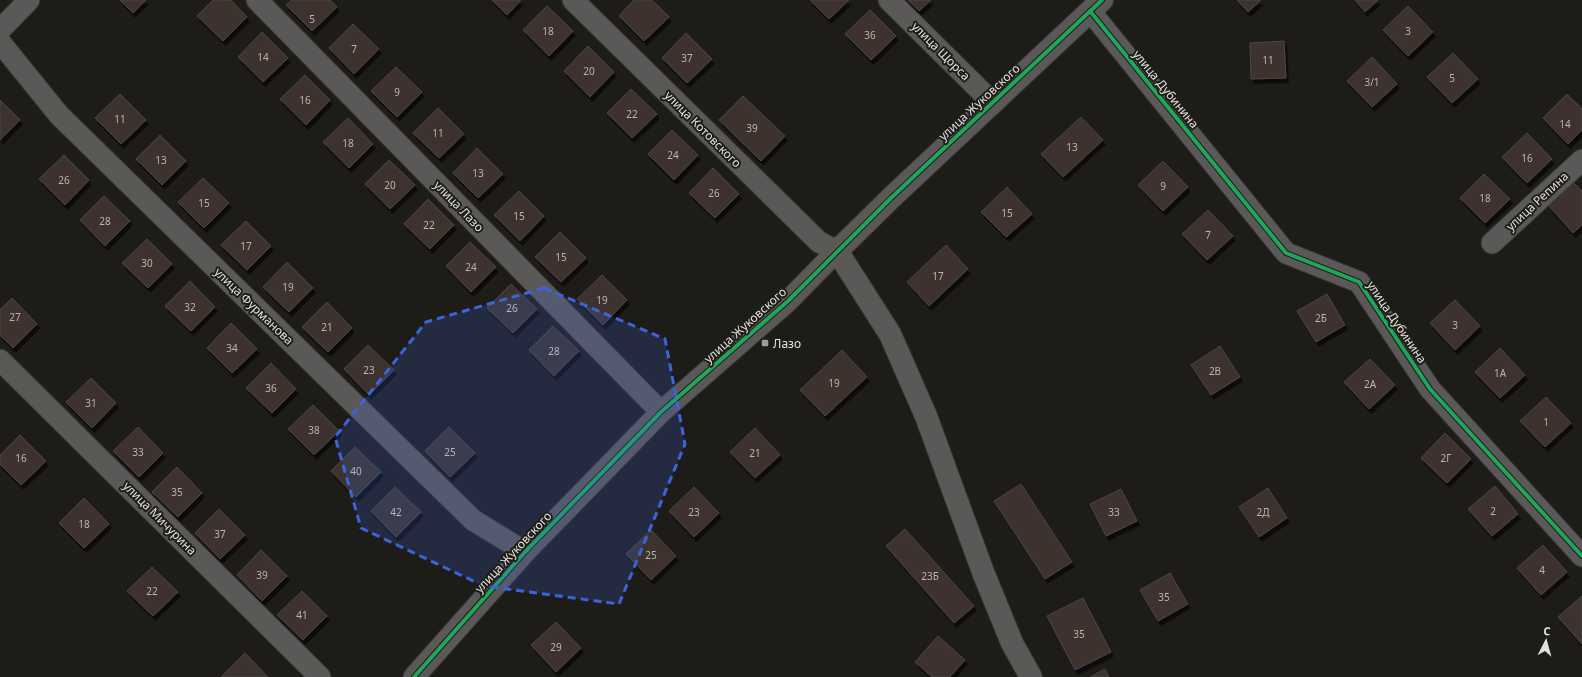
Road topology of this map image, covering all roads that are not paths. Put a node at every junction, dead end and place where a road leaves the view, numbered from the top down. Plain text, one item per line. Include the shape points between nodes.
1 (29, 0) edge
2 (257, 0) edge
3 (574, 0) edge
4 (889, 0) edge
5 (1096, 6) edge
6 (0, 30) edge
7 (0, 42) edge
8 (993, 102) junction
9 (1582, 160) edge
10 (1492, 243) dead end
11 (837, 251) junction
12 (0, 360) edge
13 (661, 412) junction
14 (525, 552) junction
15 (1582, 556) edge
16 (320, 677) edge
17 (414, 677) edge
18 (1031, 677) edge

1 - 6 street
2 - 13 street, улица Лазо
3 - 11 street, улица Котовского via 818,242
4 - 8 street, улица Щорса
5 - 8 street, улица Жуковского
5 - 15 street, улица Дубинина via 1286,253 1359,282 1430,389
7 - 14 street, улица Фурманова via 59,115 472,520
8 - 11 street, улица Жуковского
9 - 10 street, улица Репина
11 - 13 street, улица Жуковского via 788,301
11 - 18 street via 890,334 926,416 1012,643
12 - 16 street, улица Мичурина
13 - 14 street, улица Жуковского
14 - 17 street, улица Жуковского

